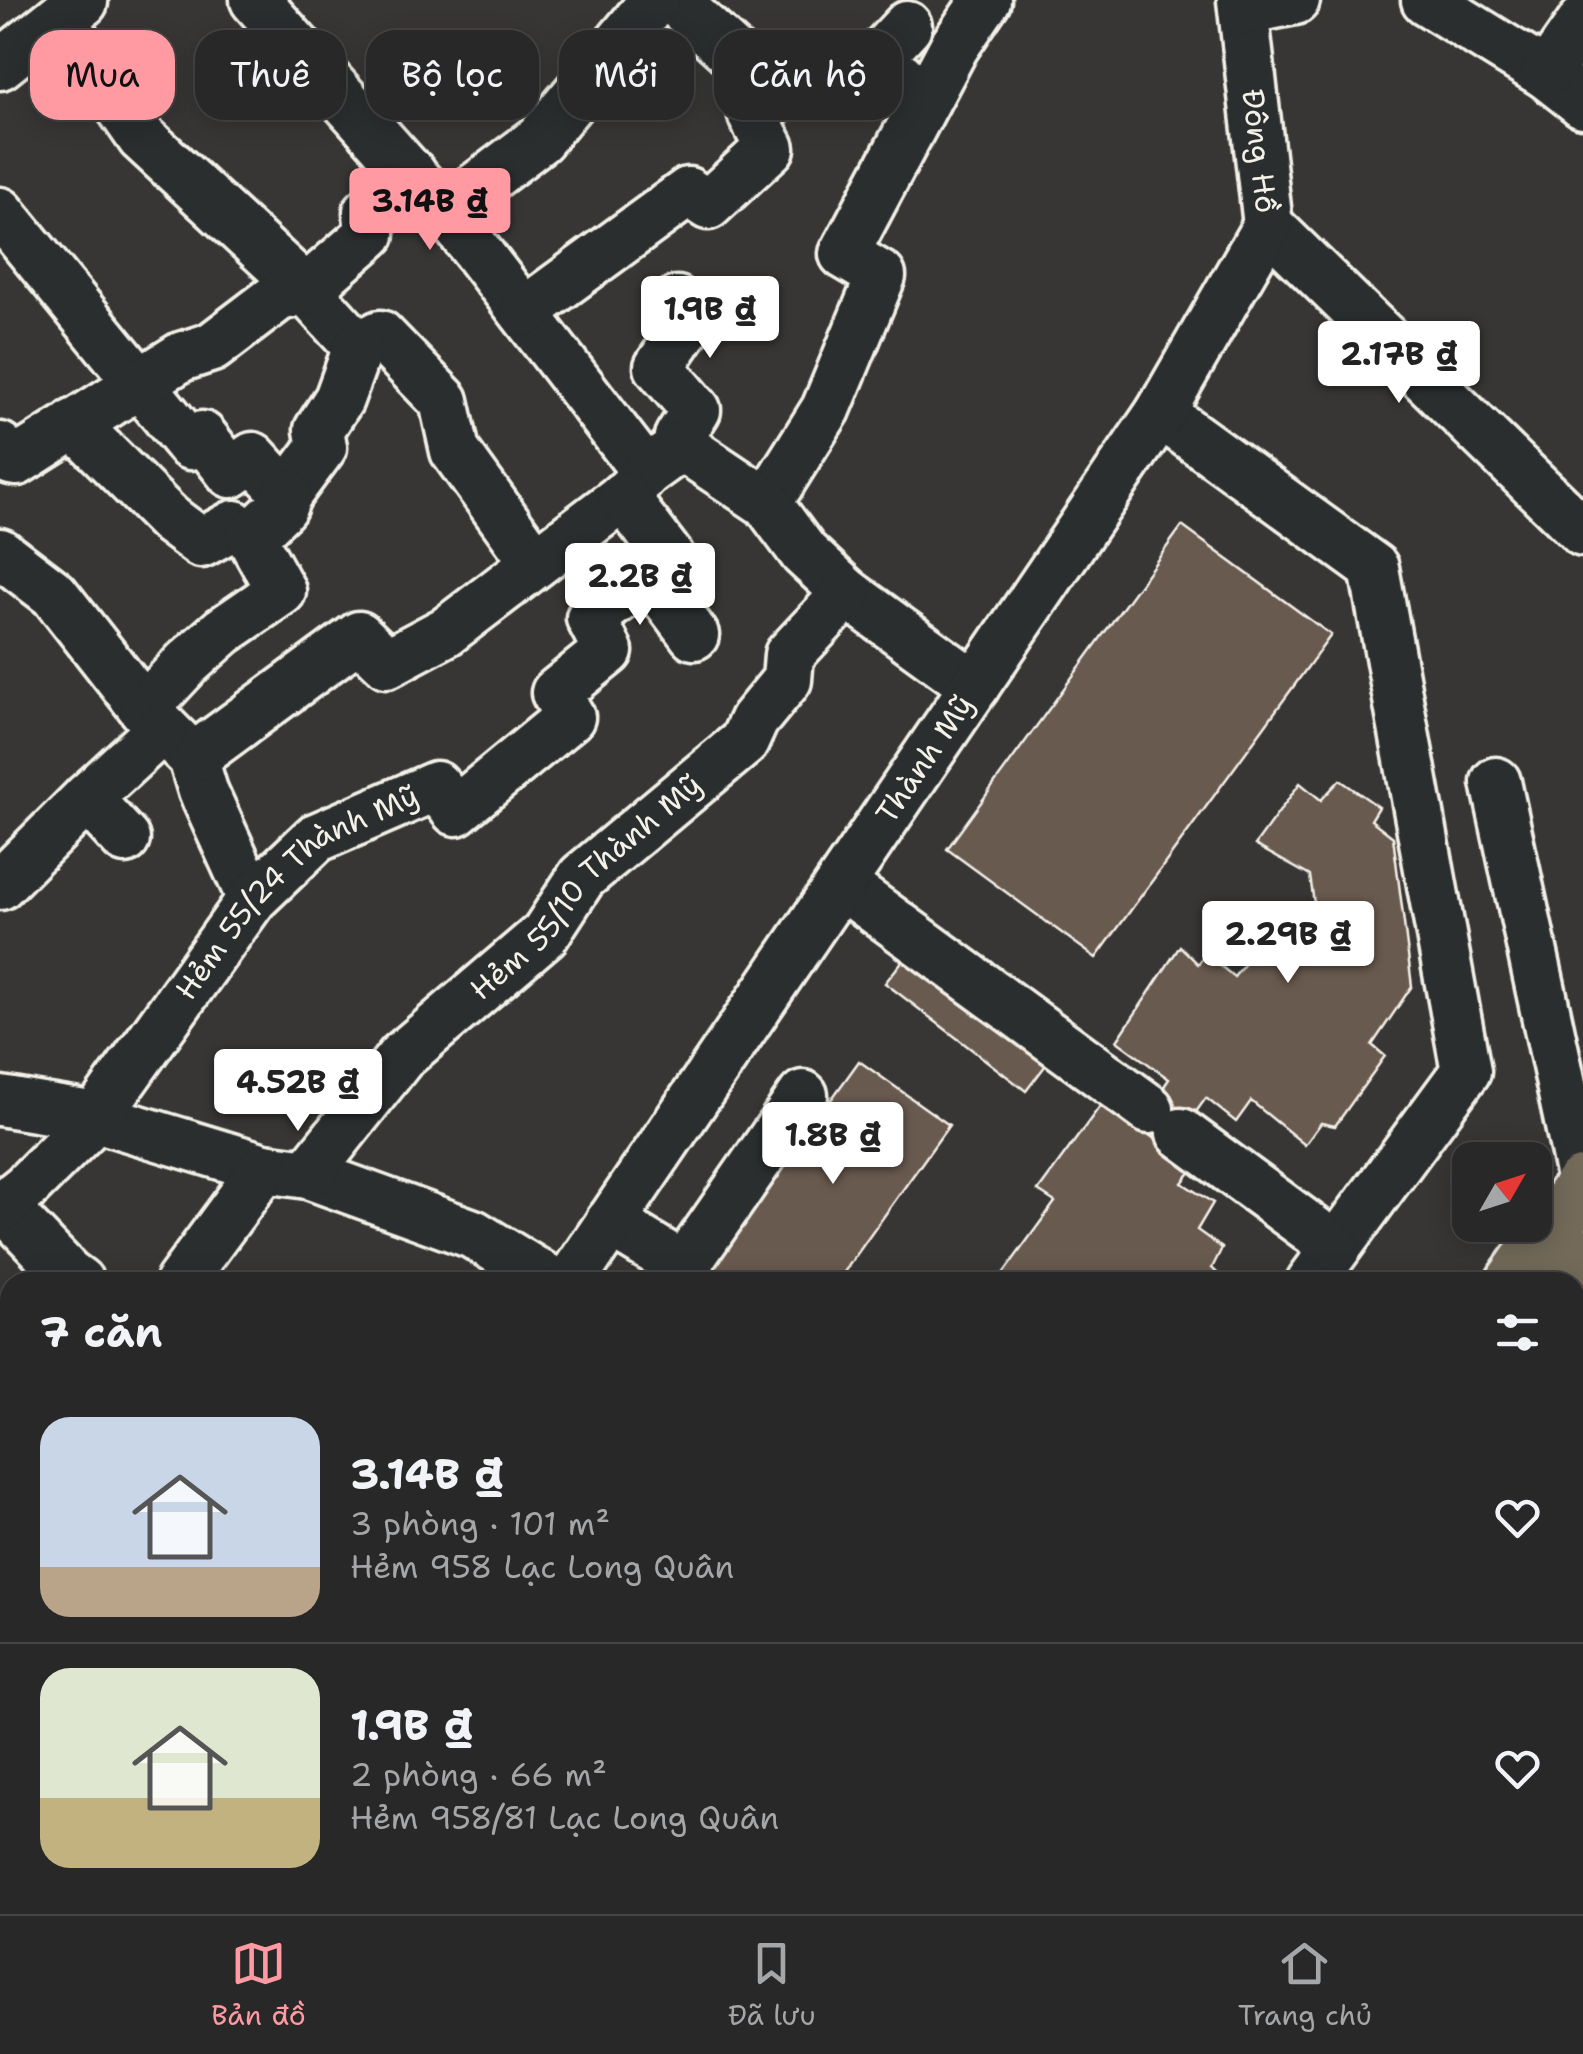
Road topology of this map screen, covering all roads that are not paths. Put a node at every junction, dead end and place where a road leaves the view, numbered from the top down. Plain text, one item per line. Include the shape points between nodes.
1 (255, 0) edge
2 (656, 0) edge
3 (674, 0) edge
4 (986, 0) edge
5 (1295, 0) edge
6 (1426, 0) edge
7 (1243, 5) edge
8 (73, 9) edge
9 (1583, 21) edge
10 (714, 37) edge
11 (0, 64) edge
12 (1546, 74) junction
13 (902, 76) edge
14 (932, 90) junction
15 (1583, 103) edge
16 (755, 120) edge
17 (411, 173) junction
18 (445, 211) junction
19 (0, 212) edge
20 (1268, 225) junction
21 (306, 290) junction
22 (676, 301) dead end
23 (524, 312) junction
24 (358, 347) junction
25 (139, 382) junction
26 (1160, 413) junction
27 (74, 424) junction
28 (0, 447) edge
29 (650, 472) junction
30 (287, 494) junction
31 (767, 503) junction
32 (1583, 532) edge
33 (252, 538) junction
34 (0, 553) edge
35 (534, 562) junction
36 (650, 575) junction
37 (848, 593) junction
38 (694, 635) dead end
39 (975, 686) junction
40 (167, 732) junction
41 (1496, 782) dead end
42 (87, 798) junction
43 (125, 839) dead end
44 (841, 884) junction
45 (252, 899) junction
46 (1, 906) edge
47 (802, 1094) dead end
48 (0, 1101) edge
49 (96, 1117) junction
50 (286, 1171) junction
51 (1583, 1185) edge
52 (1, 1207) edge
53 (610, 1222) junction
54 (1324, 1265) edge
55 (66, 1272) edge
56 (190, 1272) edge
57 (536, 1272) edge
58 (577, 1272) edge
59 (675, 1272) edge
60 (679, 1272) edge
61 (1521, 1272) edge

1 - 17 street
2 - 18 street via 540,140
3 - 10 street
4 - 14 street
5 - 7 street
6 - 12 street
7 - 20 street, Đông Hồ
8 - 11 street
8 - 21 street via 142,138
9 - 12 street
12 - 15 street
13 - 14 street
14 - 31 street via 844,254 880,276 826,409
16 - 23 street via 770,148 708,205 688,192
17 - 18 street
17 - 21 street via 368,212 370,234
18 - 23 street
19 - 25 street
20 - 26 street, Thành Mỹ
20 - 32 street, Đông Hồ
21 - 24 street
21 - 25 street via 279,296 212,346
22 - 29 street via 691,320 658,367 696,410
23 - 29 street
24 - 30 street via 339,400 319,430 322,447
24 - 35 street via 380,335 444,401 454,451
25 - 27 street
25 - 30 street via 190,445 202,436 231,473 253,457
26 - 39 street, Thành Mỹ
26 - 54 street via 1374,568 1466,1071
27 - 28 street via 18,460
27 - 33 street via 201,543 234,526
29 - 31 street
29 - 35 street
29 - 36 street via 671,559
30 - 33 street
31 - 37 street via 804,553
33 - 40 street via 281,590 187,663
34 - 40 street via 54,594
35 - 40 street via 447,631 387,663 359,636
36 - 38 street
36 - 45 street, Hẻm 55/24 Thành Mỹ via 591,618 608,651 556,692 570,718 456,811 436,786 316,838
37 - 39 street
37 - 50 street, Hẻm 55/10 Thành Mỹ via 789,655 787,680 744,742 582,878 545,934 400,1057
39 - 44 street, Thành Mỹ
40 - 42 street
40 - 45 street
41 - 51 street
42 - 43 street
42 - 46 street
44 - 53 street, Thành Mỹ
44 - 54 street via 1165,1121
45 - 49 street, Hẻm 55/24 Thành Mỹ
47 - 60 street
48 - 49 street
49 - 50 street
49 - 52 street, Hẻm 55/24 Thành Mỹ
50 - 56 street, Hẻm 55/10 Thành Mỹ
50 - 57 street via 473,1234
51 - 61 main road
52 - 55 street
53 - 58 street, Thành Mỹ
53 - 59 street

